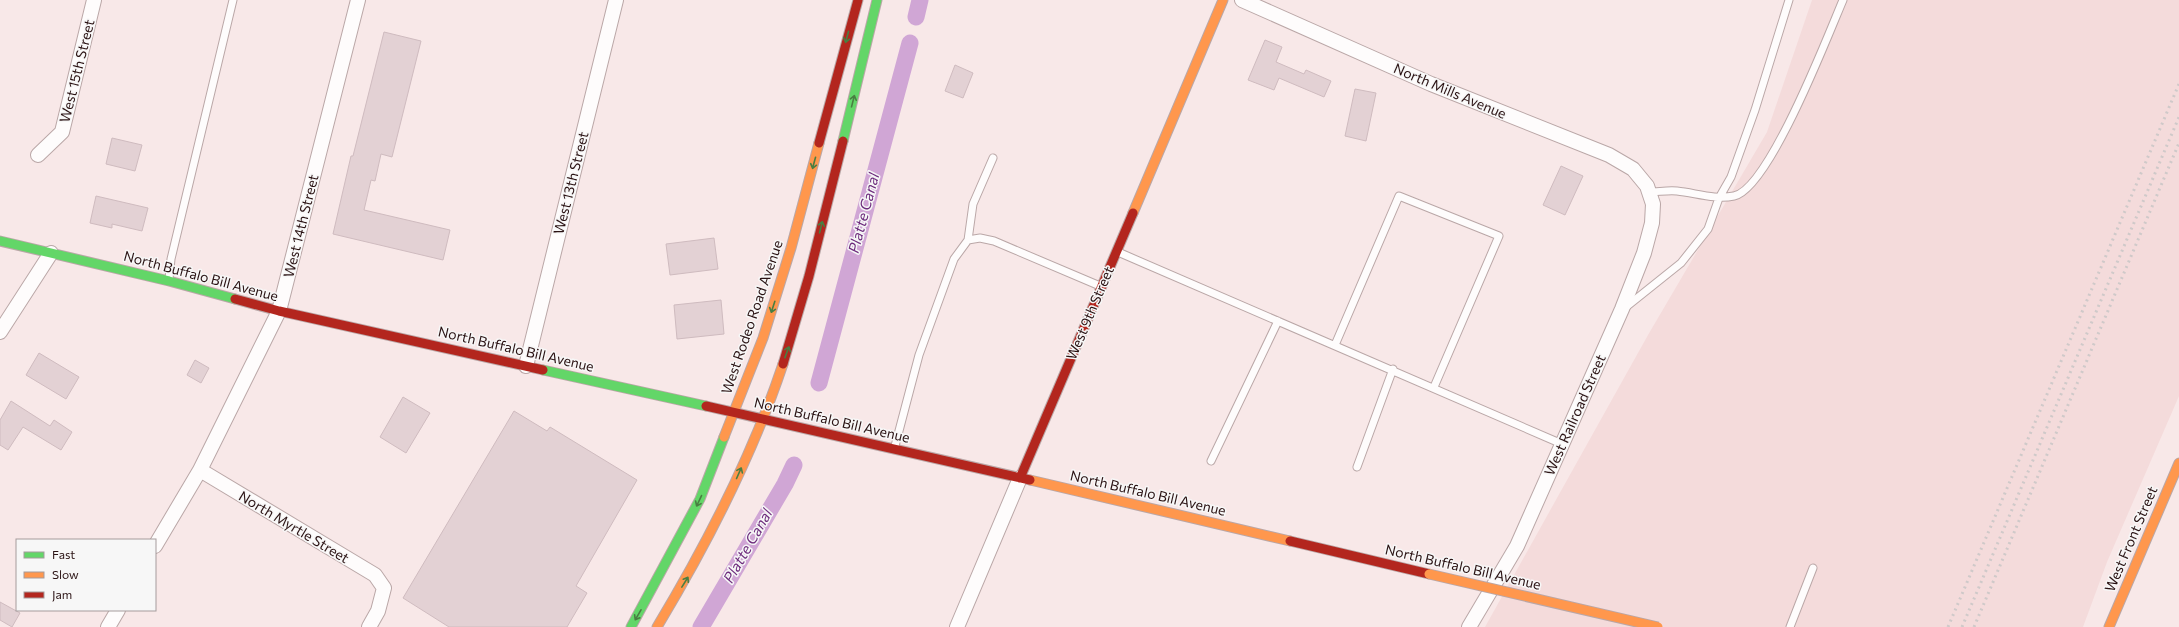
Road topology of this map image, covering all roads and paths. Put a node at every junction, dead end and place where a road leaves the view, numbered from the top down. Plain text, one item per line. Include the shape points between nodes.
1 (94, 0) edge
2 (233, 0) edge
3 (358, 0) edge
4 (616, 0) edge
5 (858, 0) edge
6 (877, 0) edge
7 (1222, 0) edge
8 (1242, 0) edge
9 (1789, 0) edge
10 (1843, 0) edge
11 (38, 155) dead end
12 (992, 158) dead end
13 (1649, 192) junction
14 (1720, 198) junction
15 (968, 240) junction
16 (0, 242) edge
17 (1116, 251) junction
18 (51, 253) junction
19 (169, 281) junction
20 (1101, 286) junction
21 (1622, 310) junction
22 (280, 311) junction
23 (1278, 321) junction
24 (0, 332) edge
25 (1334, 345) junction
26 (526, 366) junction
27 (1393, 369) junction
28 (1434, 387) junction
29 (734, 412) junction
30 (763, 419) junction
31 (1562, 444) junction
32 (895, 448) junction
33 (1211, 461) dead end
34 (2179, 463) edge
35 (1357, 467) dead end
36 (200, 470) junction
37 (1020, 478) junction
38 (156, 544) edge
39 (1813, 568) dead end
40 (117, 611) edge
41 (108, 627) edge
42 (369, 627) edge
43 (631, 627) edge
44 (657, 627) edge
45 (957, 627) edge
46 (1469, 627) edge
47 (1658, 627) edge
48 (1790, 627) edge
49 (2109, 627) edge

1 - 11 street, West 15th Street via 62,132
2 - 19 lane via 171,258
3 - 22 street, West 14th Street
4 - 26 street, West 13th Street
5 -> 29 main road, West Rodeo Road Avenue via 791,248 763,338
30 -> 6 main road via 790,342 813,259
7 - 17 main road, West 9th Street
8 - 13 street, North Mills Avenue via 1431,84 1609,155 1632,170 1647,186
9 - 14 lane via 1731,177
10 - 14 lane via 1790,124 1758,177 1736,196
12 - 15 lane via 974,204
13 - 14 lane via 1675,190
13 - 21 street, West Railroad Street via 1652,223
14 - 21 lane via 1708,229 1681,264
15 - 20 lane via 980,238 994,241
15 - 32 lane via 954,259 919,355
16 - 18 main road, North Buffalo Bill Avenue
17 - 20 main road, West 9th Street
17 - 23 lane
18 - 19 main road, North Buffalo Bill Avenue
18 - 24 street
19 - 22 main road, North Buffalo Bill Avenue
20 - 37 main road, West 9th Street
21 - 31 street, West Railroad Street
22 - 26 main road, North Buffalo Bill Avenue
22 - 36 street, West 14th Street
23 - 25 lane
23 - 33 lane
25 - 27 lane
25 - 28 lane via 1399,196 1499,236
26 - 29 main road, North Buffalo Bill Avenue
27 - 28 lane
27 - 35 lane
28 - 31 lane
29 - 30 main road, North Buffalo Bill Avenue
29 -> 43 main road, West Rodeo Road Avenue via 700,499
30 - 32 main road, North Buffalo Bill Avenue
44 -> 30 main road via 689,575 723,509
31 - 46 street, West Railroad Street via 1517,546
32 - 37 main road, North Buffalo Bill Avenue
34 - 49 main road, West Front Street
36 - 38 street, West 14th Street
36 - 42 street, North Myrtle Street via 375,575 384,588 378,611
37 - 45 street, West 9th Street
37 - 47 main road, North Buffalo Bill Avenue, bridge
39 - 48 lane
40 - 41 street

